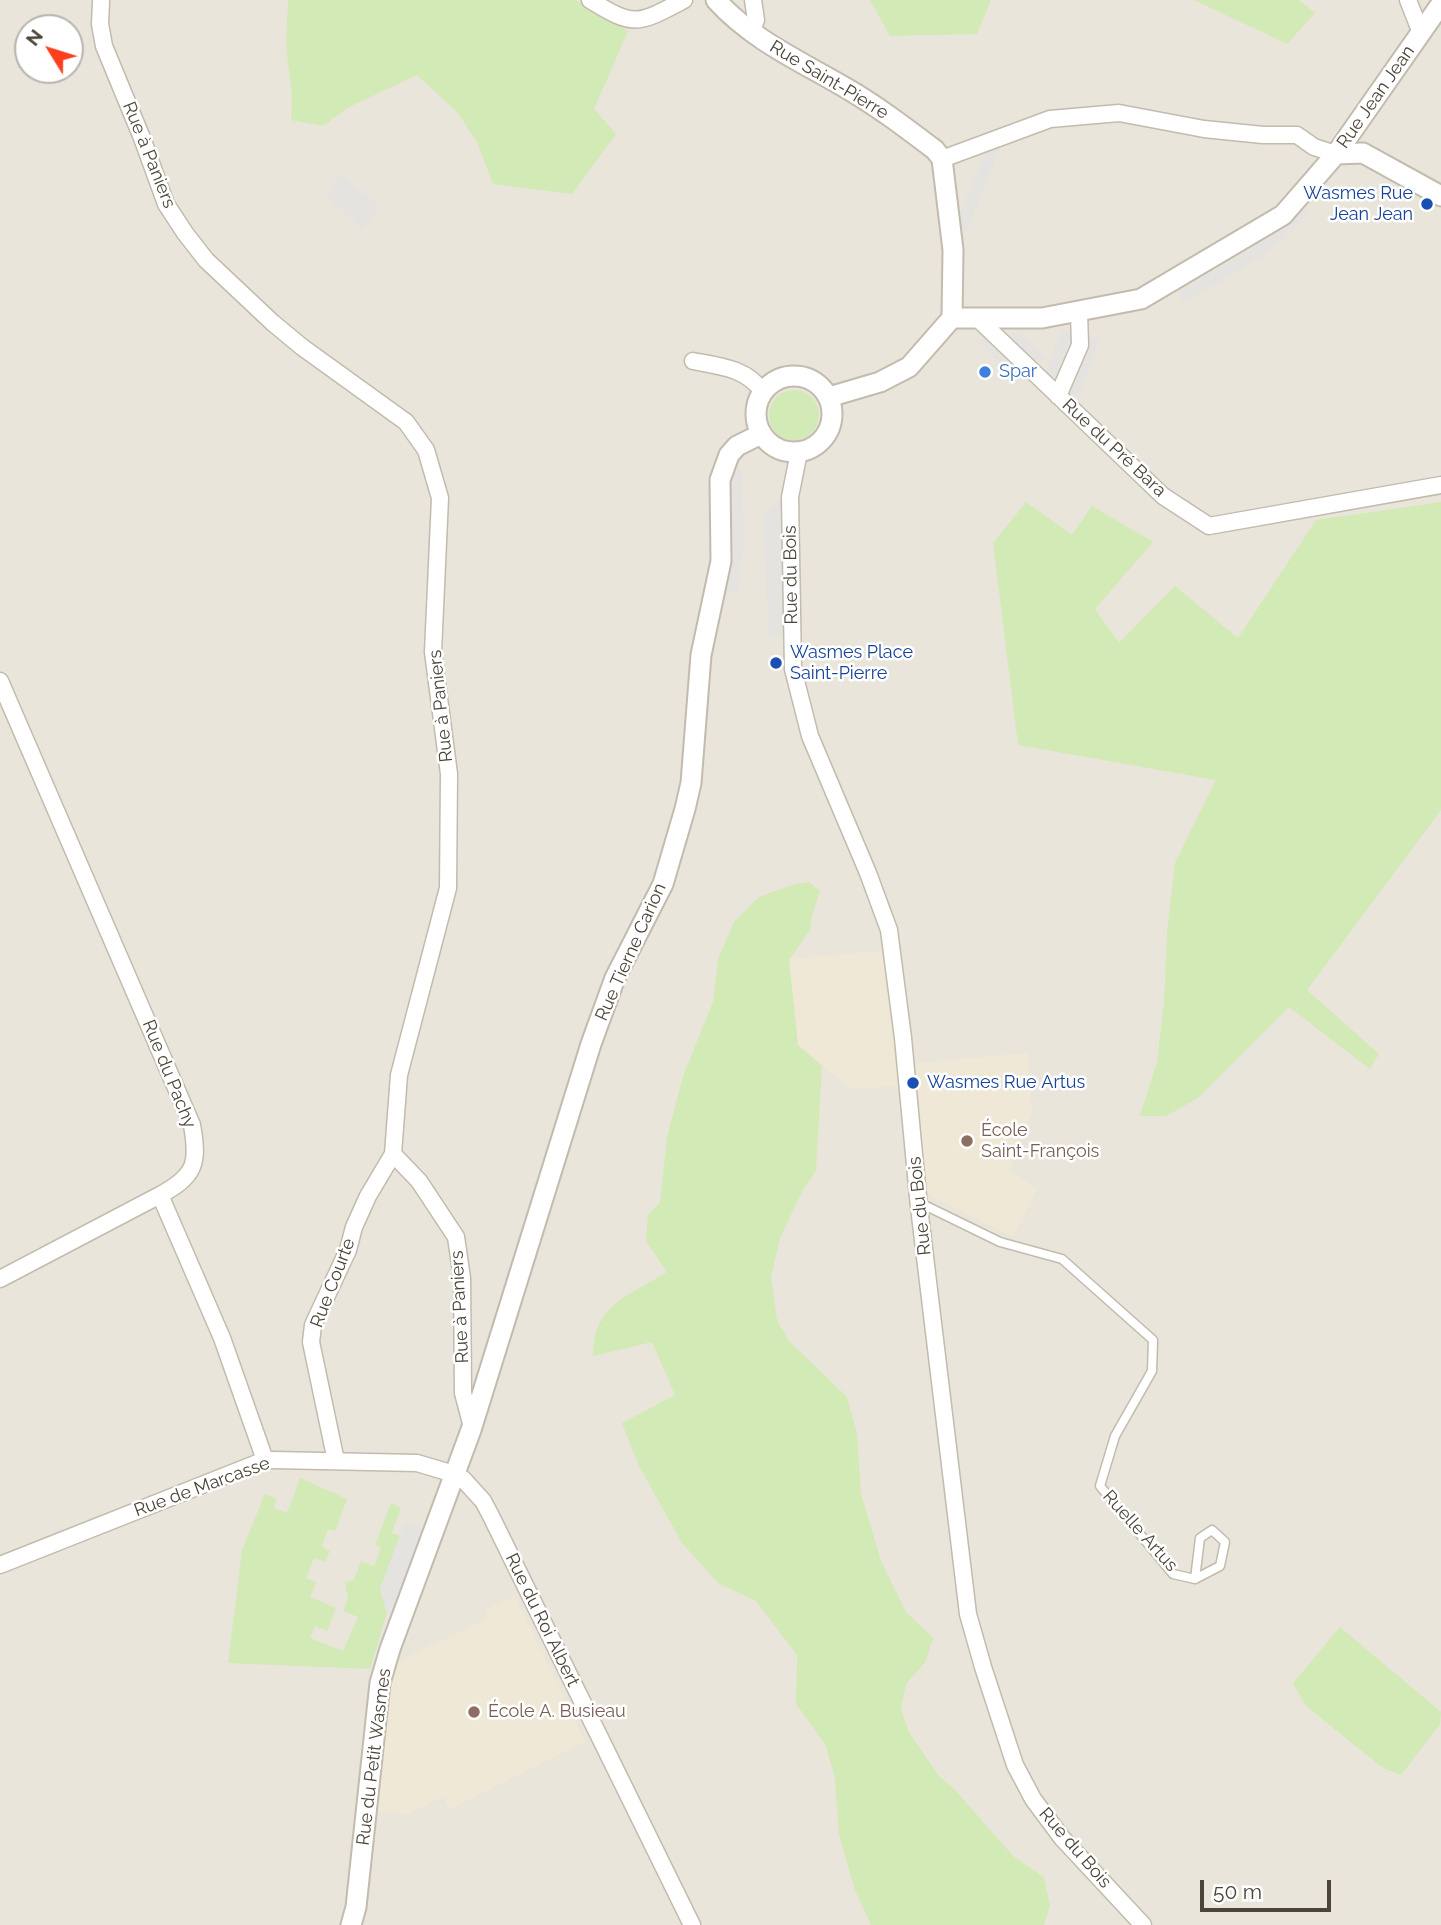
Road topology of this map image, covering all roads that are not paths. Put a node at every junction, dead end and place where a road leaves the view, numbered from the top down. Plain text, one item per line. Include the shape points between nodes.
1 (590, 0) edge
2 (684, 0) edge
3 (716, 0) edge
4 (753, 0) edge
5 (1408, 0) edge
6 (101, 2) dead end
7 (1441, 4) edge
8 (751, 33) junction
9 (1421, 33) junction
10 (1336, 154) junction
11 (942, 159) junction
12 (1441, 196) edge
13 (1079, 312) junction
14 (976, 317) junction
15 (952, 318) junction
16 (694, 360) dead end
17 (763, 392) junction
18 (1058, 396) junction
19 (829, 397) junction
20 (761, 434) junction
21 (799, 452) junction
22 (1441, 485) edge
23 (0, 681) edge
24 (393, 1154) junction
25 (160, 1195) junction
26 (919, 1202) junction
27 (0, 1279) edge
28 (472, 1427) junction
29 (265, 1461) junction
30 (336, 1461) junction
31 (454, 1474) junction
32 (0, 1565) edge
33 (1195, 1578) junction
34 (351, 1925) edge
35 (692, 1925) edge
36 (1143, 1925) edge

1 - 2 street via 618,17 633,20 649,18
3 - 8 street, Rue Saint-Pierre
4 - 8 street via 756,20
5 - 9 street
6 - 24 street, Rue à Paniers via 104,46 166,204 185,233 206,260 273,323 406,422 426,450 435,477 440,498 433,652 449,774 448,888 399,1075
7 - 9 street, Rue Jean Jean
8 - 11 street, Rue Saint-Pierre via 869,102
9 - 10 street, Rue Jean Jean
10 - 11 street via 1314,148 1297,135 1204,129 1119,113 1050,119
10 - 12 street via 1363,153
10 - 13 street, Rue Jean Jean via 1283,215 1227,250 1141,299
11 - 15 street via 953,250
13 - 14 street, Rue Jean Jean via 1042,318
13 - 18 street via 1080,345
14 - 15 street, Rue Jean Jean
14 - 18 street, Rue du Pré Bara
15 - 19 street via 909,367 880,382
16 - 17 street via 732,368 752,379
17 - 19 street via 772,383 798,377 811,381
17 - 20 street via 756,414
18 - 22 street, Rue du Pré Bara via 1163,496 1209,526
19 - 21 street via 828,431 814,447
20 - 21 street via 777,448
20 - 28 street, Rue Tierne Carion via 737,446 720,480 721,561 701,655 691,783 682,822 663,884 615,978 590,1044
21 - 26 street, Rue du Bois via 790,497 793,669 810,737 889,930
23 - 25 street, Rue du Pachy via 192,1125 195,1165
24 - 28 street, Rue à Paniers via 419,1181 456,1237 462,1278 463,1393
24 - 30 street, Rue Courte via 368,1196 313,1325 311,1342
25 - 27 street
25 - 29 street via 222,1338
26 - 33 lane, Ruelle Artus via 1000,1242 1062,1259 1153,1340 1152,1371 1115,1436 1100,1486 1173,1574
26 - 36 street, Rue du Bois via 968,1614 983,1667 1015,1765 1033,1799 1062,1838
28 - 31 street, Rue Tierne Carion
29 - 30 street, Rue de Marcasse
29 - 32 street, Rue de Marcasse
30 - 31 street, Rue de Marcasse via 416,1463
31 - 34 street, Rue du Petit Wasmes via 380,1683
31 - 35 street, Rue du Roi Albert via 476,1492 490,1514
33 - 33 lane, Ruelle Artus via 1220,1566 1224,1542 1212,1530 1200,1538

